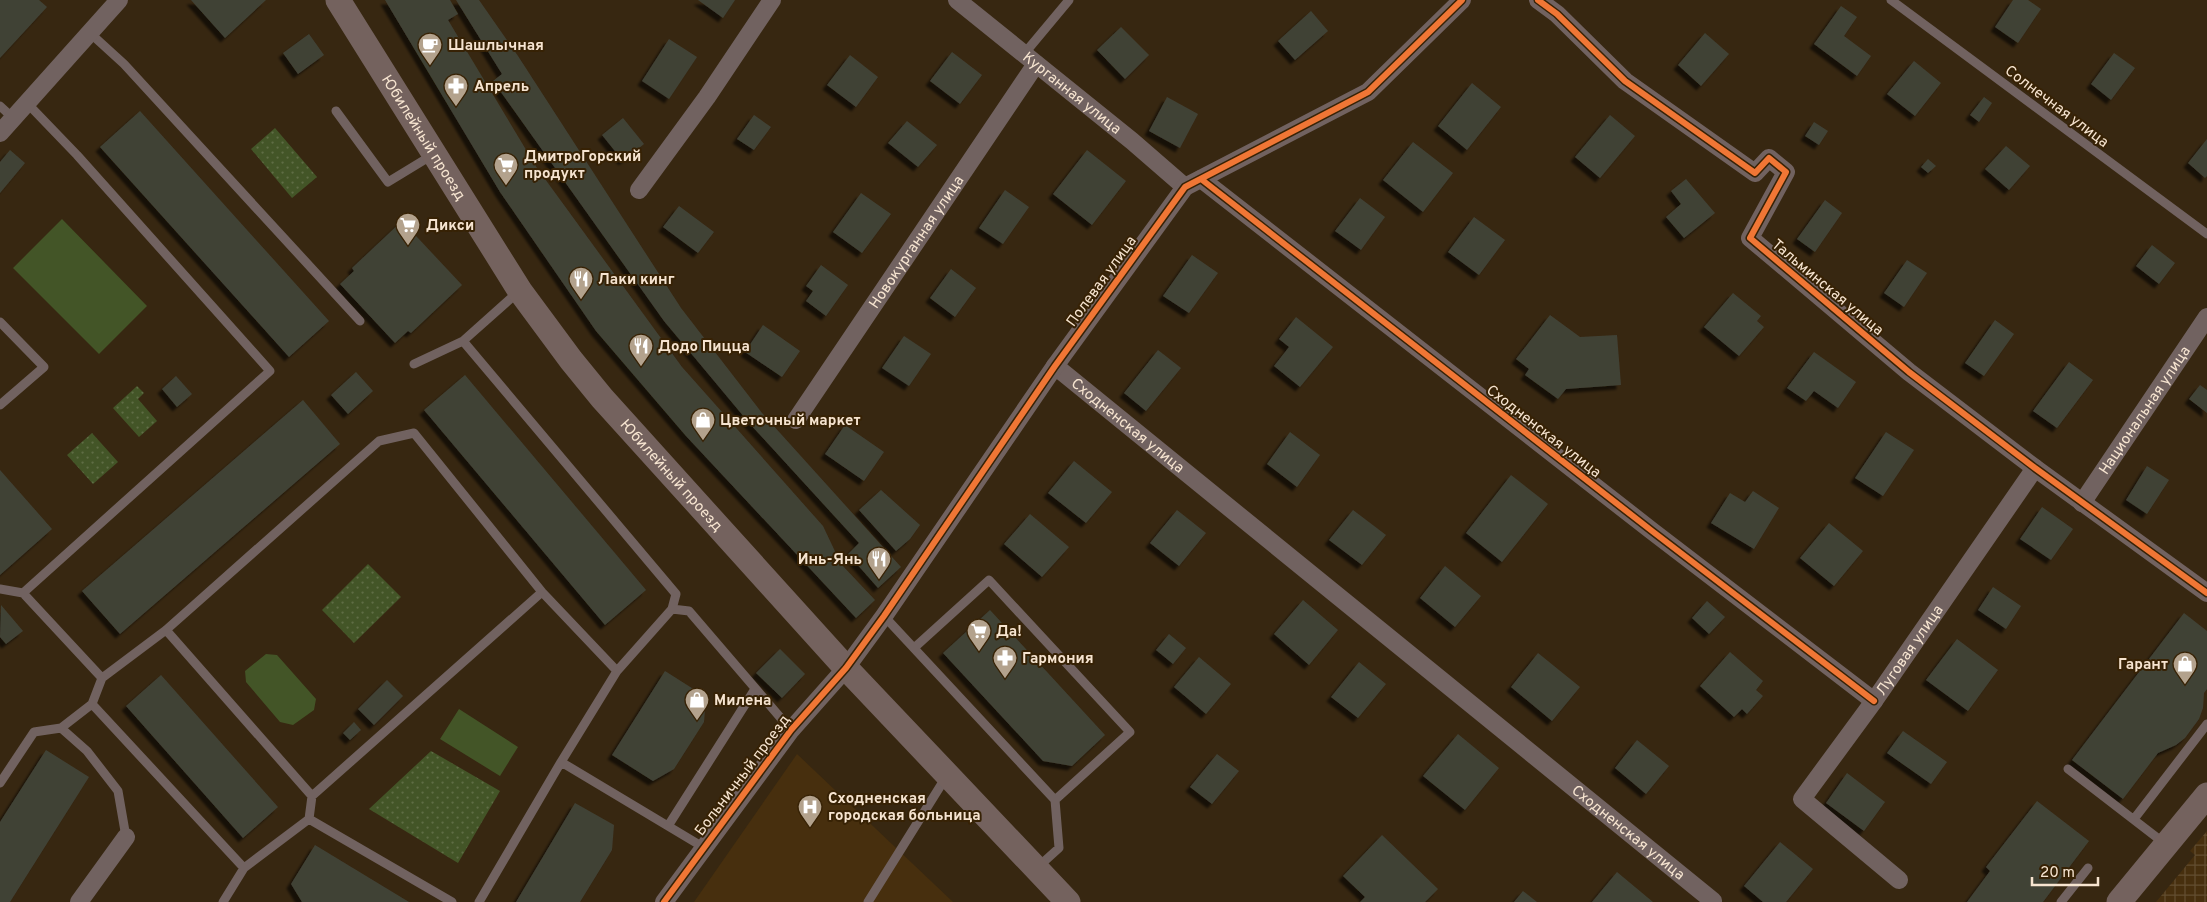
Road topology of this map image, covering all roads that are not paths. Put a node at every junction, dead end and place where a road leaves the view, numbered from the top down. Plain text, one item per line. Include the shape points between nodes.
1 (119, 0) edge
2 (338, 0) edge
3 (772, 0) edge
4 (957, 0) edge
5 (1069, 0) edge
6 (1462, 0) edge
7 (1538, 0) edge
8 (1891, 0) edge
9 (90, 33) junction
10 (1030, 59) junction
11 (26, 102) junction
12 (0, 106) edge
13 (336, 111) dead end
14 (13, 118) junction
15 (0, 133) edge
16 (434, 154) junction
17 (1193, 183) junction
18 (640, 190) dead end
19 (2207, 234) edge
20 (520, 291) junction
21 (2207, 318) edge
22 (360, 321) dead end
23 (0, 322) edge
24 (463, 341) junction
25 (414, 364) dead end
26 (1055, 366) junction
27 (0, 405) edge
28 (796, 420) dead end
29 (2035, 468) junction
30 (2082, 503) junction
31 (0, 589) edge
32 (542, 592) junction
33 (23, 593) junction
34 (2207, 593) edge
35 (672, 610) junction
36 (884, 616) junction
37 (166, 630) junction
38 (914, 648) junction
39 (846, 668) junction
40 (617, 671) junction
41 (102, 678) junction
42 (755, 689) junction
43 (1874, 701) junction
44 (92, 704) junction
45 (2207, 724) edge
46 (61, 728) junction
47 (791, 730) junction
48 (561, 762) junction
49 (2068, 769) dead end
50 (947, 775) junction
51 (0, 783) edge
52 (2207, 795) edge
53 (312, 796) junction
54 (1055, 800) junction
55 (309, 819) junction
56 (2134, 819) junction
57 (668, 826) junction
58 (126, 837) joint
59 (2166, 845) junction
60 (703, 847) junction
61 (244, 868) junction
62 (2088, 868) dead end
63 (1036, 869) junction
64 (1899, 880) dead end
65 (1713, 901) edge
66 (79, 902) edge
67 (223, 902) edge
68 (452, 902) edge
69 (479, 902) edge
70 (664, 902) edge
71 (868, 902) edge
72 (1068, 902) edge
73 (2061, 902) edge
74 (2120, 902) edge

1 - 9 street
2 - 16 main road, Юбилейный проезд
3 - 18 street
4 - 10 street, Курганная улица
5 - 10 lane
6 - 17 street, Полевая улица via 1368,92
7 - 29 street, Тальминская улица via 1557,14 1625,81 1754,174 1769,158 1786,172 1750,238 1909,372
8 - 19 lane, Солнечная улица
9 - 11 street
9 - 22 lane via 124,64
10 - 17 street, Курганная улица via 1132,141
10 - 28 street, Новокурганная улица
11 - 14 street
11 - 33 lane via 270,371
12 - 14 lane
13 - 16 lane via 388,182
14 - 15 street
16 - 20 main road, Юбилейный проезд
17 - 26 street, Полевая улица
17 - 43 street, Сходненская улица
20 - 24 lane
20 - 39 main road, Юбилейный проезд via 602,398
21 - 30 street, Национальная улица
23 - 27 lane via 44,367
24 - 25 lane
24 - 35 lane via 676,594
26 - 36 street, Полевая улица
26 - 65 street, Сходненская улица
29 - 30 street, Тальминская улица
29 - 43 street, Луговая улица
30 - 34 street, Тальминская улица
31 - 33 lane
32 - 37 lane via 414,433 378,441
32 - 40 lane
32 - 53 lane
33 - 41 lane
35 - 40 lane
35 - 42 lane via 689,611
36 - 38 lane
36 - 39 street, Полевая улица
37 - 41 lane
37 - 53 lane
38 - 54 lane
38 - 54 lane via 989,580 1130,732
39 - 47 street, Больничный проезд
39 - 50 main road, Юбилейный проезд
40 - 48 lane
41 - 44 lane
42 - 47 lane
42 - 57 lane
43 - 64 street, Луговая улица via 1802,799
44 - 46 lane
44 - 61 lane
45 - 56 lane
46 - 51 lane via 34,732
46 - 58 lane via 87,751 118,791
47 - 60 street, Больничный проезд
48 - 57 lane
48 - 69 lane
49 - 56 lane
50 - 63 main road, Юбилейный проезд
50 - 71 lane
52 - 59 main road
53 - 55 lane
54 - 63 lane via 1059,848
55 - 61 lane
55 - 68 lane
56 - 59 lane
57 - 60 lane
58 - 66 street
59 - 74 main road
60 - 70 street, Больничный проезд
61 - 67 lane
62 - 73 lane
63 - 72 main road, Юбилейный проезд

